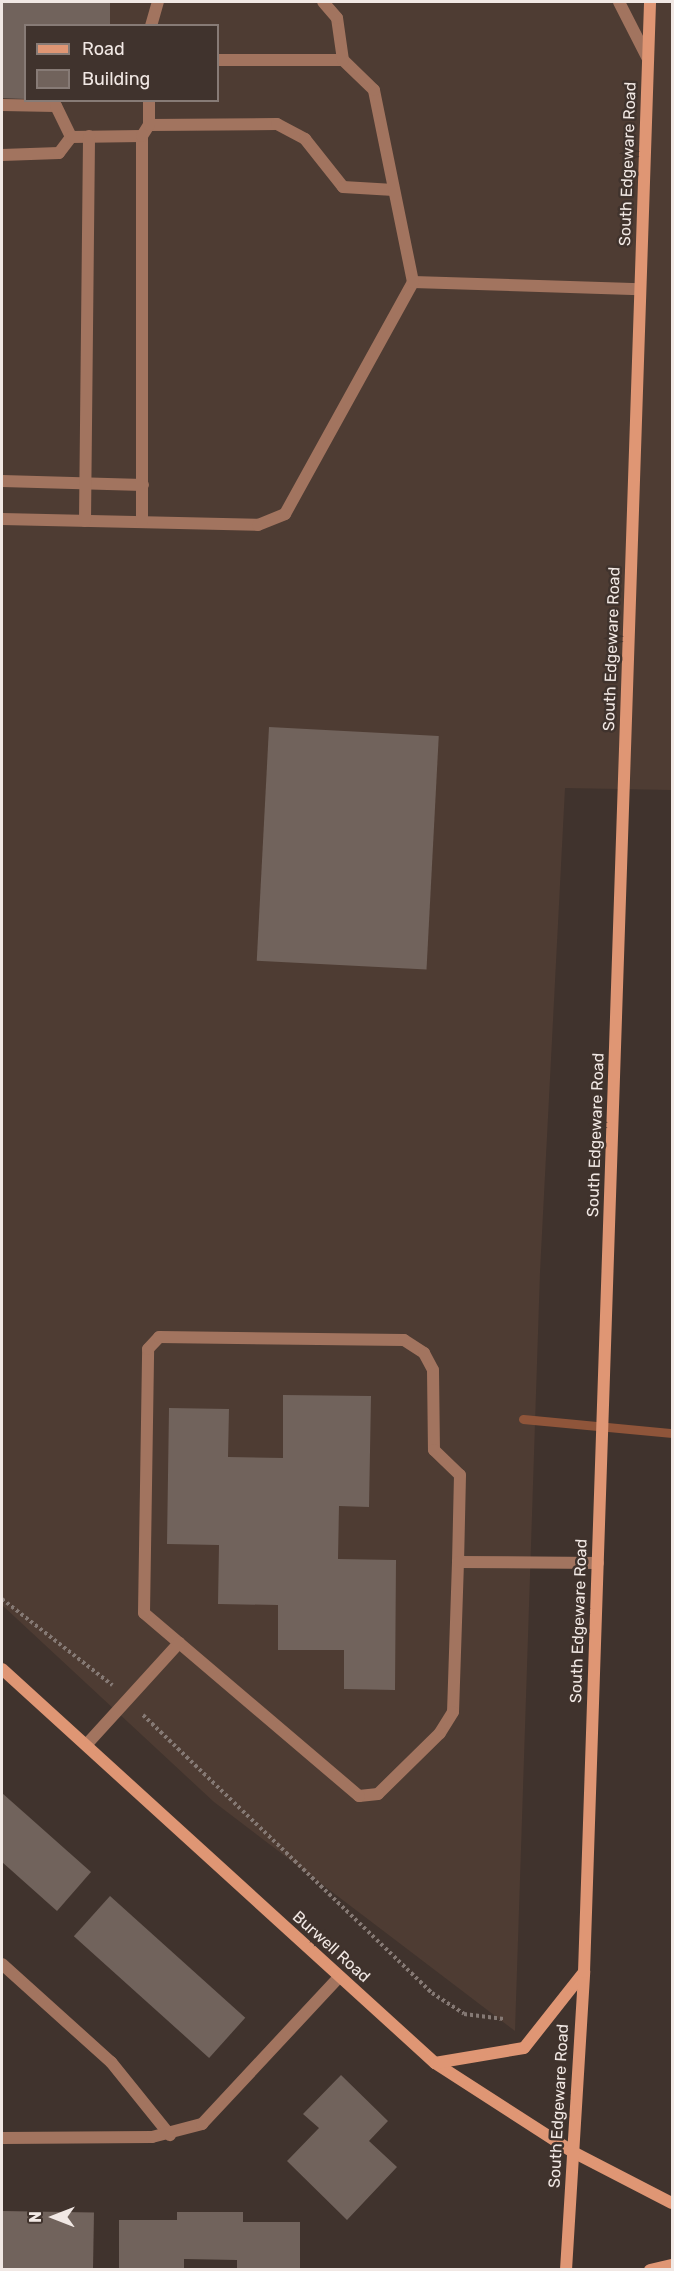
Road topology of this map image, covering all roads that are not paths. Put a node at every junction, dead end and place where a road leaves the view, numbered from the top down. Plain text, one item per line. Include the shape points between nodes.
1 (158, 2) edge
2 (323, 2) edge
3 (619, 2) edge
4 (650, 2) edge
5 (152, 24) edge
6 (648, 59) junction
7 (219, 60) edge
8 (343, 60) junction
9 (149, 102) edge
10 (2, 105) edge
11 (149, 124) junction
12 (89, 136) junction
13 (142, 136) junction
14 (71, 137) junction
15 (2, 155) edge
16 (394, 190) junction
17 (413, 282) junction
18 (640, 289) junction
19 (2, 481) edge
20 (86, 483) junction
21 (143, 485) junction
22 (2, 519) edge
23 (86, 521) junction
24 (142, 522) junction
25 (458, 1562) junction
26 (598, 1563) junction
27 (179, 1643) junction
28 (2, 1669) edge
29 (87, 1744) junction
30 (2, 1964) edge
31 (584, 1972) junction
32 (339, 1977) junction
33 (435, 2063) junction
34 (170, 2135) junction
35 (2, 2138) edge
36 (573, 2152) junction
37 (672, 2204) edge
38 (672, 2265) edge
39 (566, 2270) edge
40 (650, 2270) edge

1 - 5 lane
2 - 8 lane via 337,18
3 - 6 lane
4 - 6 main road, South Edgeware Road
6 - 18 main road, South Edgeware Road
7 - 8 lane
8 - 16 lane via 374,90
9 - 11 lane
10 - 14 lane via 56,105
11 - 13 lane
11 - 16 lane via 277,124 305,139 343,187
12 - 13 lane
12 - 14 lane
12 - 20 lane
13 - 21 lane
14 - 15 lane via 59,153
16 - 17 lane
17 - 18 lane
17 - 24 lane via 285,514 258,525
18 - 26 main road, South Edgeware Road
19 - 20 lane
20 - 21 lane
20 - 23 lane
21 - 24 lane
22 - 23 lane
23 - 24 lane
25 - 26 lane
25 - 27 lane via 453,1712 440,1733 378,1794 359,1796
25 - 27 lane via 460,1475 434,1450 434,1370 424,1353 404,1340 159,1337 148,1349 144,1613
26 - 31 main road, South Edgeware Road
27 - 29 lane
28 - 29 main road, Burwell Road
29 - 32 main road, Burwell Road
30 - 34 lane via 111,2062
31 - 33 main road via 524,2048
31 - 36 main road, South Edgeware Road
32 - 33 main road, Burwell Road
32 - 34 lane via 202,2124
33 - 36 main road, Burwell Road
34 - 35 lane
36 - 37 main road, Burwell Road
36 - 39 main road, South Edgeware Road
38 - 40 main road

